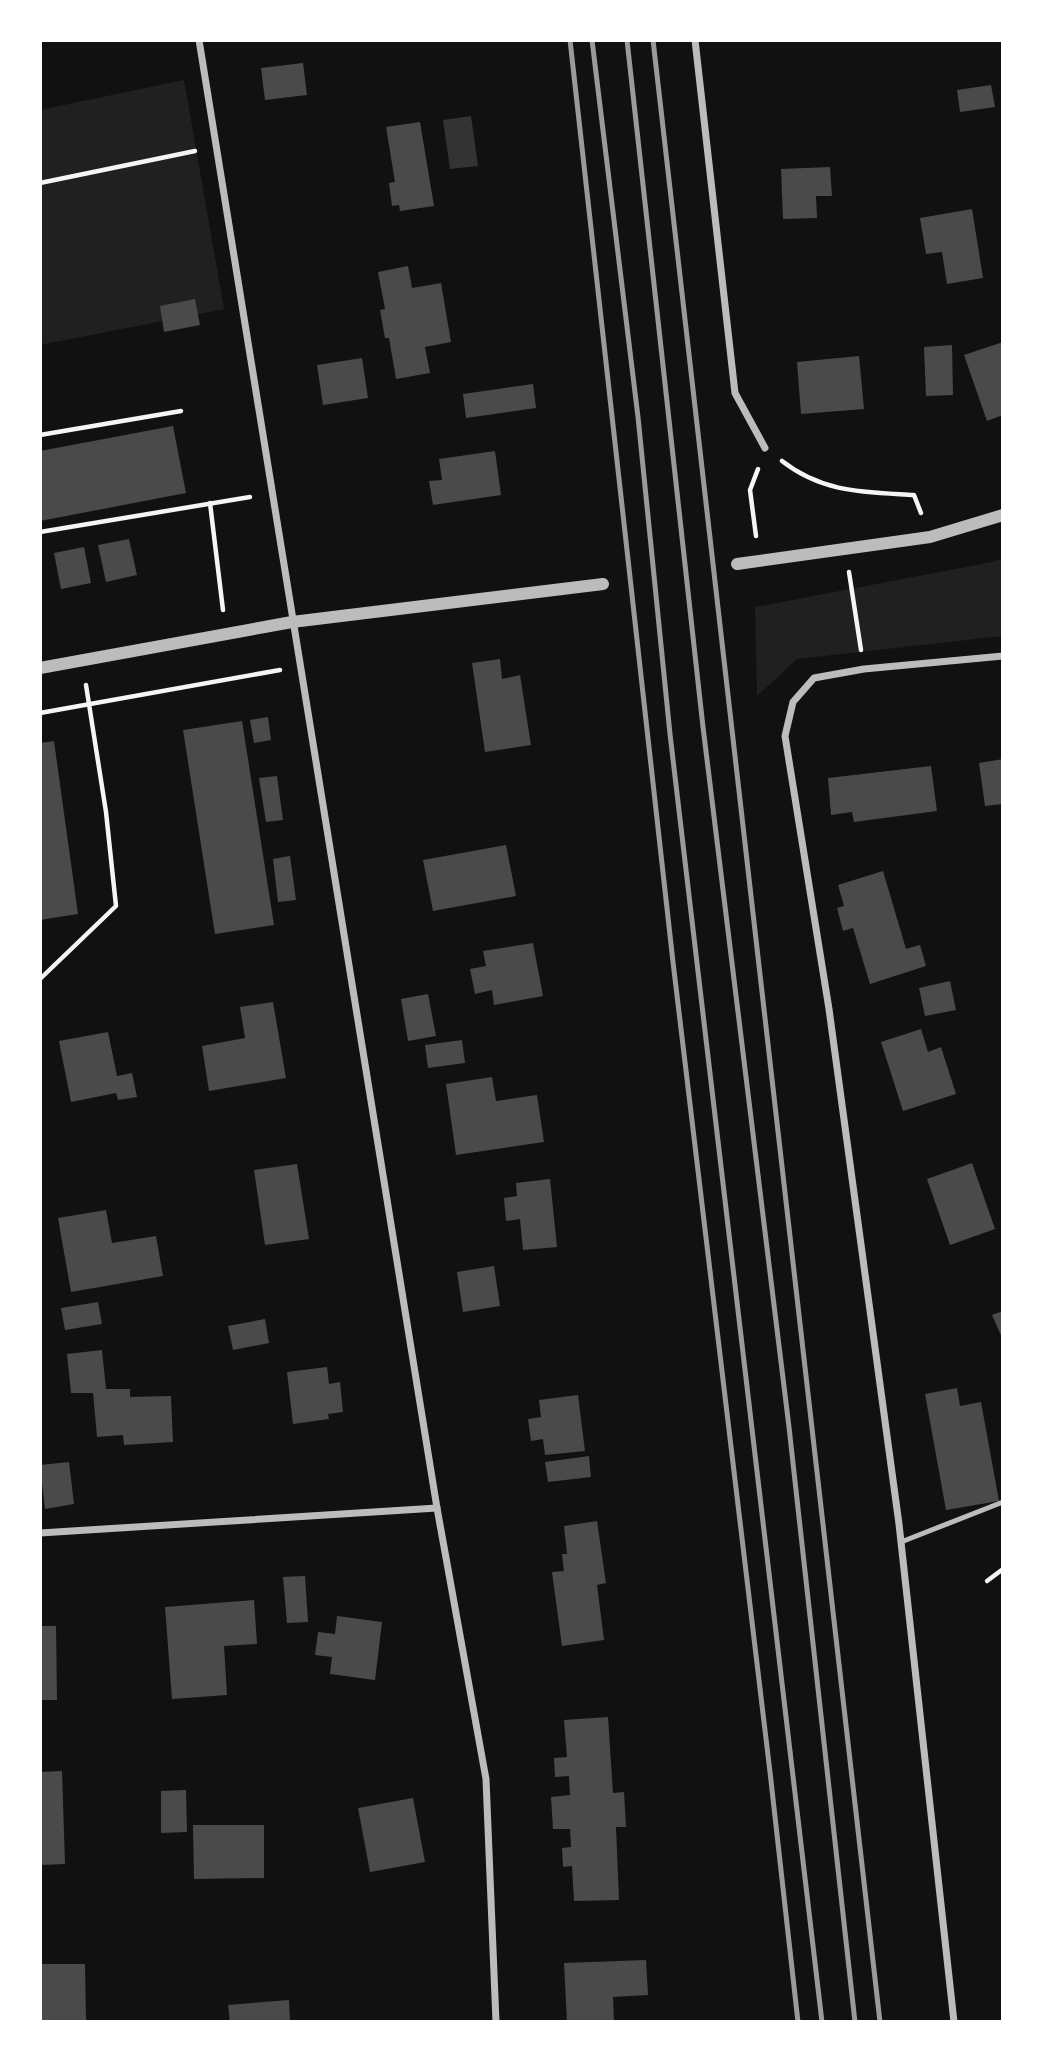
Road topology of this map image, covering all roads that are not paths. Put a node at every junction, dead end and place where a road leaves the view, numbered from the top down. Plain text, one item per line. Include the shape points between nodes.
1 (200, 40) edge
2 (695, 40) edge
3 (765, 448) road end
4 (1003, 515) edge
5 (737, 564) dead end
6 (603, 584) dead end
7 (292, 622) junction
8 (1003, 656) edge
9 (40, 668) edge
10 (1003, 1502) edge
11 (436, 1508) junction
12 (40, 1533) edge
13 (901, 1542) junction
14 (496, 2022) edge
15 (954, 2022) edge

1 - 7 street
2 - 3 street via 735,393
4 - 5 street via 930,537
6 - 7 street
7 - 9 street
7 - 11 street
8 - 13 street via 814,678 793,702 786,736
10 - 13 lane
11 - 12 street
11 - 14 street via 486,1779
13 - 15 street

